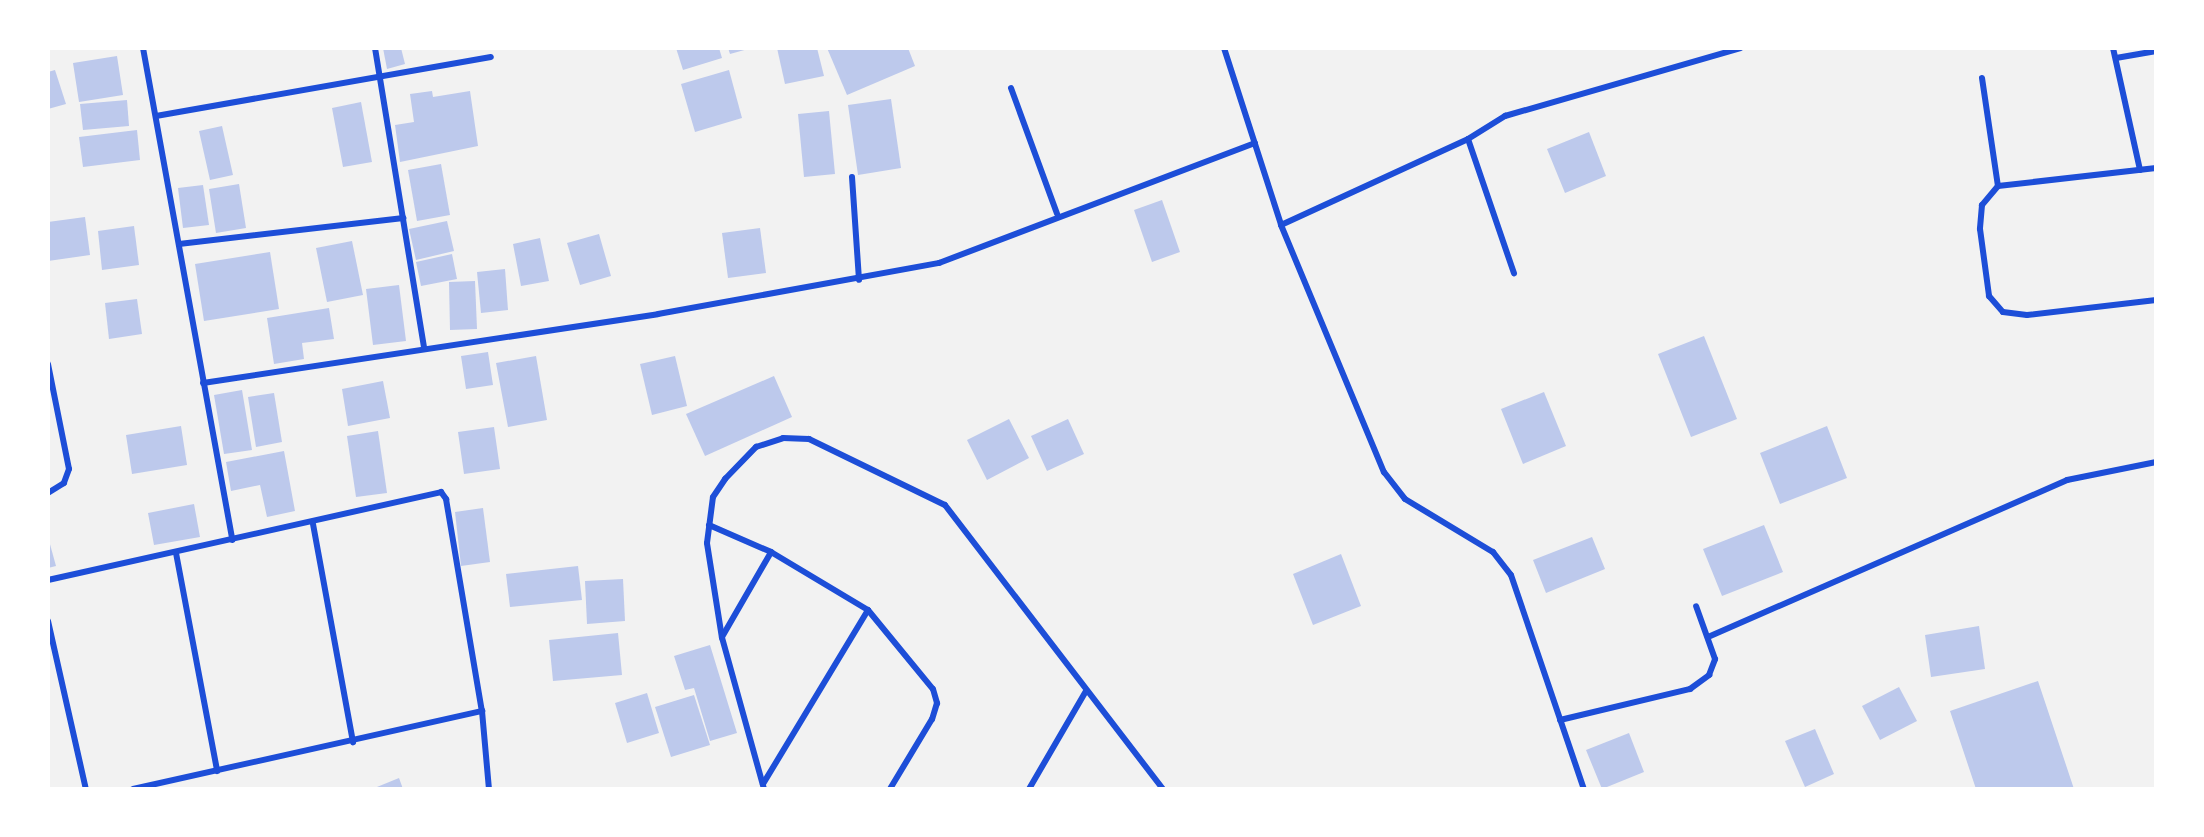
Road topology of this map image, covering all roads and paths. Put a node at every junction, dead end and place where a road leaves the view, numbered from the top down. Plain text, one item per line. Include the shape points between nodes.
1 (143, 48) edge
2 (375, 48) edge
3 (1224, 48) edge
4 (1740, 48) edge
5 (2114, 48) edge
6 (2156, 51) edge
7 (491, 57) dead end
8 (2116, 58) junction
9 (380, 78) junction
10 (1982, 78) dead end
11 (1011, 88) dead end
12 (156, 116) junction
13 (1468, 139) junction
14 (1255, 143) junction
15 (2156, 168) edge
16 (2140, 170) junction
17 (852, 177) dead end
18 (1998, 186) junction
19 (1057, 214) junction
20 (403, 218) junction
21 (1281, 225) junction
22 (179, 244) junction
23 (1514, 273) dead end
24 (859, 280) junction
25 (2156, 300) edge
26 (424, 347) junction
27 (48, 364) edge
28 (203, 383) junction
29 (2156, 462) edge
30 (48, 493) edge
31 (313, 524) junction
32 (709, 525) junction
33 (232, 540) junction
34 (771, 552) junction
35 (176, 553) junction
36 (48, 580) edge
37 (1696, 606) dead end
38 (868, 610) junction
39 (48, 621) edge
40 (1708, 637) junction
41 (722, 638) junction
42 (1086, 692) junction
43 (482, 711) junction
44 (1560, 720) junction
45 (353, 742) junction
46 (217, 771) junction
47 (763, 786) edge
48 (86, 789) edge
49 (134, 789) edge
50 (489, 789) edge
51 (890, 789) edge
52 (1029, 789) edge
53 (1162, 789) edge
54 (1584, 789) edge

1 - 12 street
2 - 9 street
3 - 14 street
4 - 13 street via 1515,113
5 - 8 street
6 - 8 street
7 - 9 street
8 - 16 street
9 - 12 street
9 - 20 street
10 - 18 street
11 - 19 street
12 - 22 street
13 - 21 street
13 - 23 street
14 - 19 street
14 - 21 street
15 - 16 street
16 - 18 street
17 - 24 street
18 - 25 street via 1982,205 1980,229 1989,296 2003,312 2027,315
19 - 24 street via 966,254
20 - 22 street
20 - 26 street
21 - 44 street via 1384,472 1405,499 1493,552 1511,575
22 - 28 street
24 - 26 street
26 - 28 street
27 - 30 street via 69,469 64,483
28 - 33 street
29 - 40 street via 2067,480
31 - 33 street
31 - 43 street via 441,492 446,499
31 - 45 street
32 - 34 street
32 - 41 street
32 - 42 street via 713,497 756,447 783,438 809,439 945,505
33 - 35 street
34 - 38 street
34 - 41 street
35 - 36 street
35 - 46 street
37 - 40 street
38 - 47 street
38 - 51 street via 901,645 938,703
39 - 48 street
40 - 44 street via 1715,659 1709,675 1690,688
41 - 47 street
42 - 52 street
42 - 53 street
43 - 45 street
43 - 50 street
44 - 54 street
45 - 46 street
46 - 49 street

